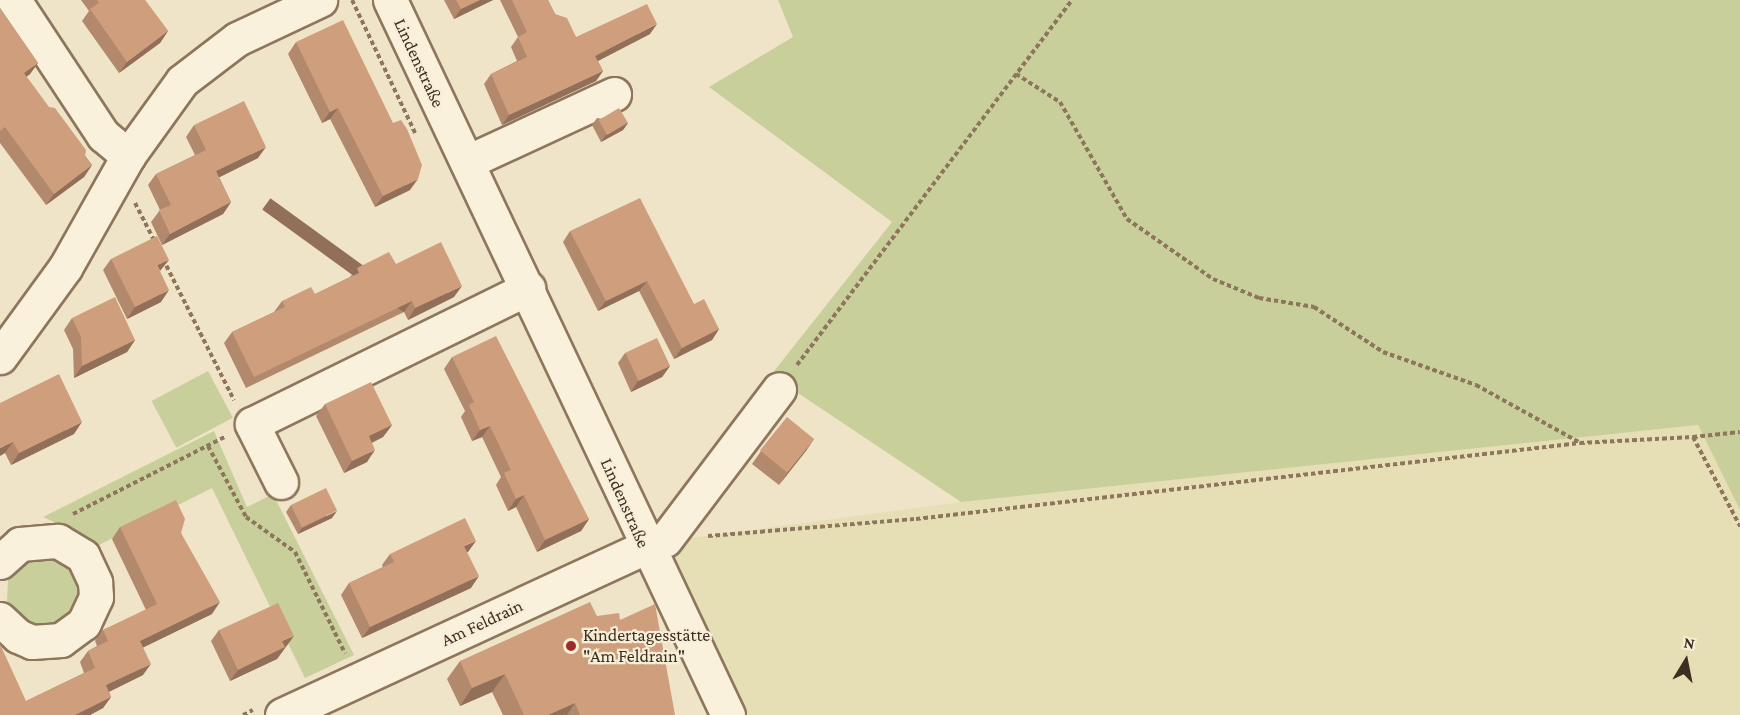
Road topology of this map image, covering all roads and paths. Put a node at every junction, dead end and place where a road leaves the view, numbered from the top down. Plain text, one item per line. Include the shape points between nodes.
1 (14, 0) edge
2 (320, 0) edge
3 (390, 0) edge
4 (1072, 0) edge
5 (1016, 74) junction
6 (614, 94) dead end
7 (467, 162) junction
8 (124, 164) junction
9 (157, 247) edge
10 (162, 257) edge
11 (528, 288) junction
12 (0, 357) edge
13 (779, 390) joint
14 (249, 425) junction
15 (1740, 432) edge
16 (1693, 437) junction
17 (1580, 443) junction
18 (208, 446) junction
19 (282, 482) dead end
20 (1740, 526) edge
21 (58, 540) junction
22 (655, 544) junction
23 (0, 561) edge
24 (0, 619) edge
25 (356, 681) junction
26 (321, 707) edge
27 (282, 715) edge
28 (728, 715) edge

1 - 8 street
2 - 8 street via 237,39 182,81
3 - 7 street, Lindenstraße
4 - 5 path
5 - 13 path
5 - 17 path via 1060,102 1127,219 1213,279 1259,298 1314,307 1383,352 1476,385 1526,409
6 - 7 street
7 - 11 street, Lindenstraße
8 - 9 path
8 - 12 street via 65,268
10 - 14 path
11 - 14 street
11 - 22 street, Lindenstraße
13 - 22 street
14 - 18 path
14 - 19 street
15 - 16 path
16 - 17 path
16 - 20 path
17 - 22 path via 928,518
18 - 21 path via 57,522
18 - 25 path via 246,517 295,552
21 - 23 street via 20,544
21 - 24 street via 83,556 95,582 96,597 84,623 74,634 46,643 18,636
22 - 25 street, Am Feldrain
22 - 28 street, Lindenstraße
25 - 26 street, Am Feldrain
26 - 27 street, Am Feldrain

